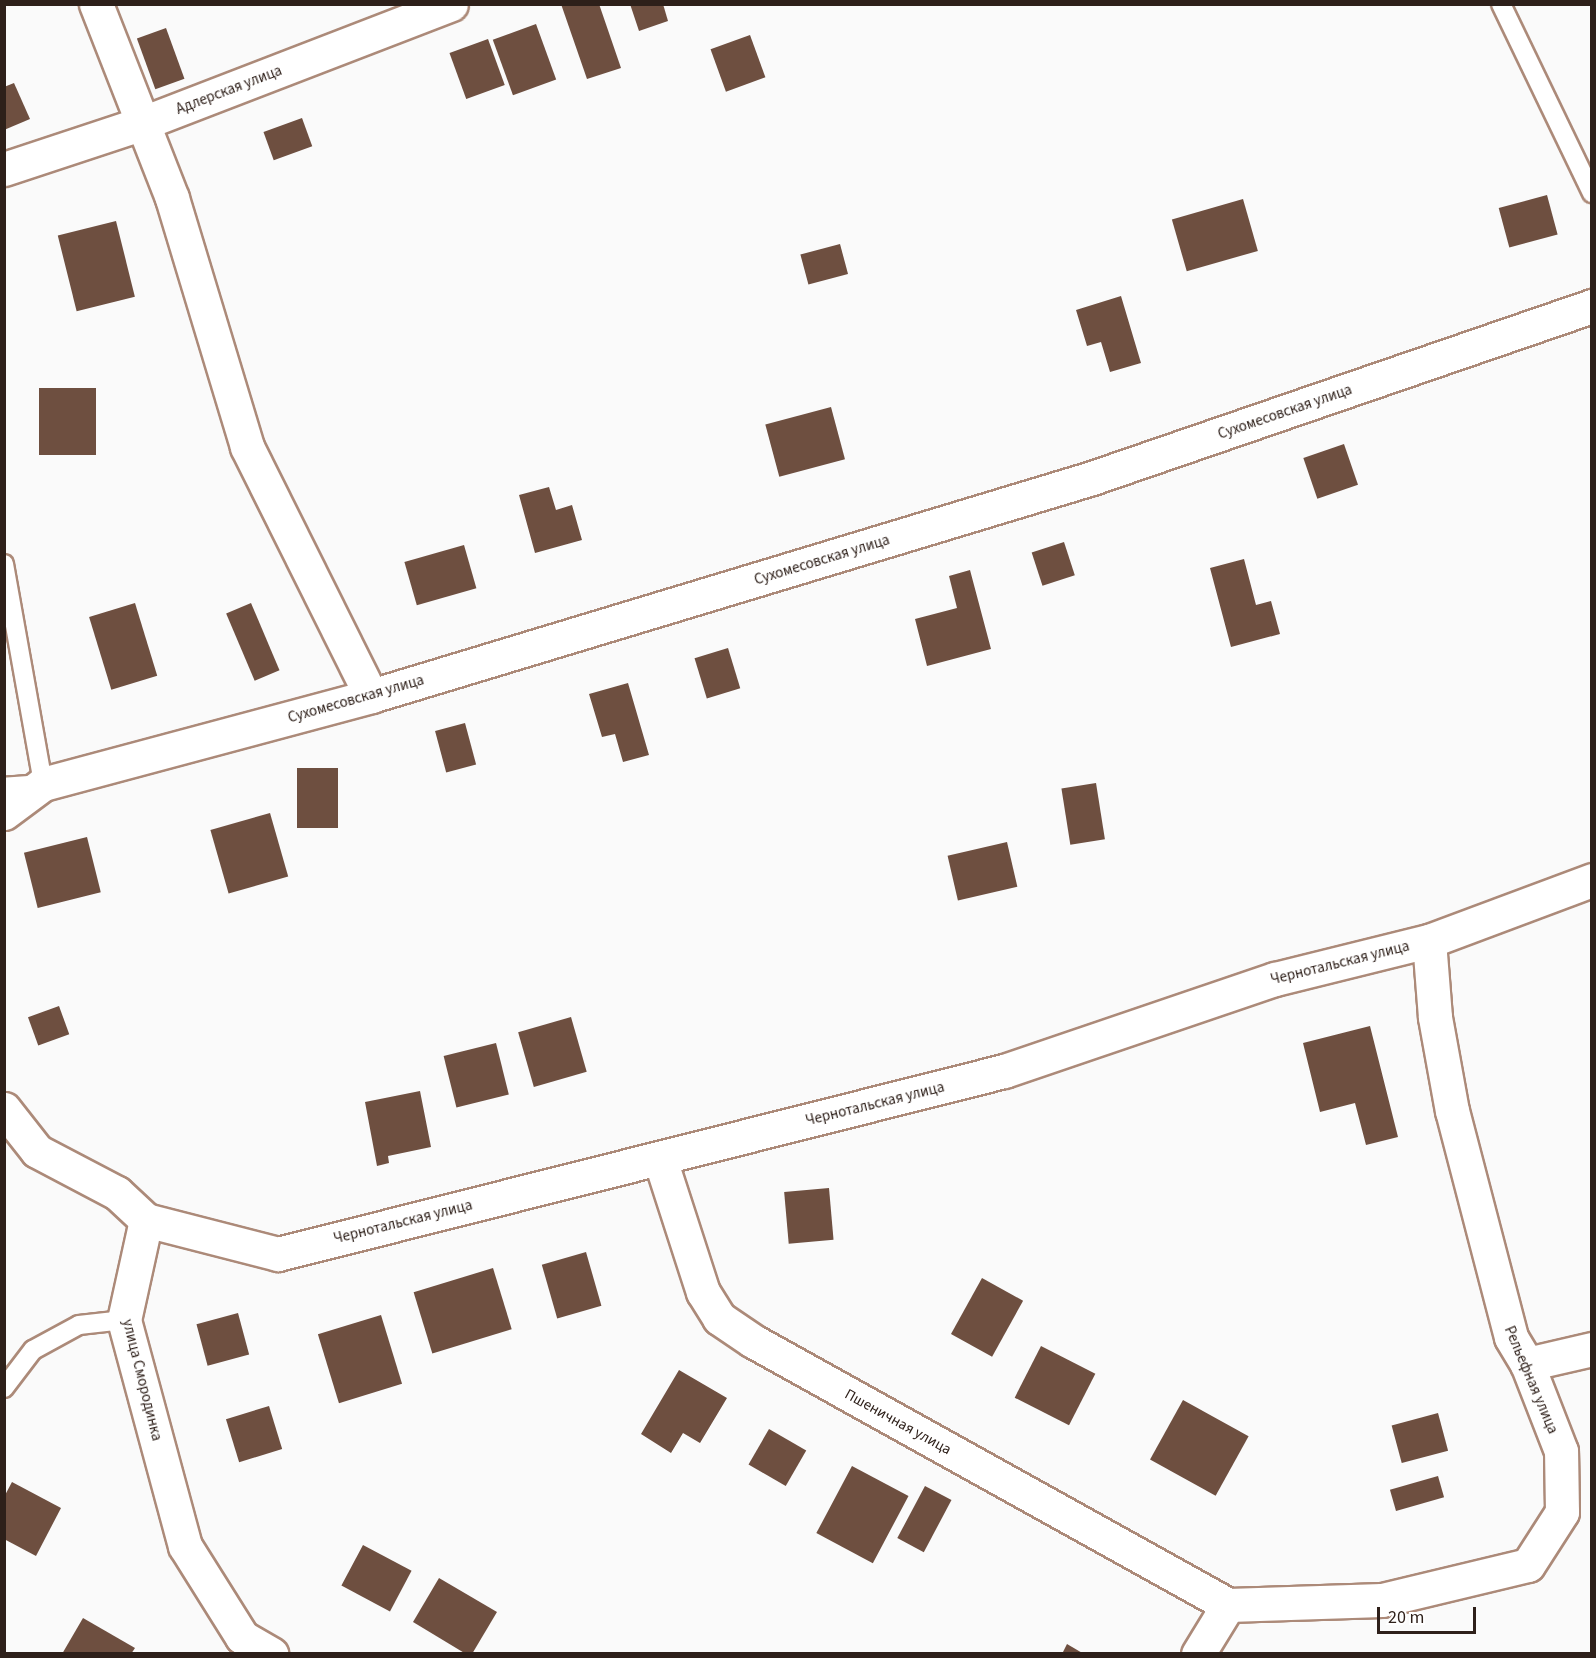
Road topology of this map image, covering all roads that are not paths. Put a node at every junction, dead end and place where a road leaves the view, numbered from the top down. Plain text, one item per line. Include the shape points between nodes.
1 (96, 4) edge
2 (451, 4) edge
3 (1501, 4) edge
4 (143, 123) junction
5 (4, 170) edge
6 (1592, 193) edge
7 (1592, 306) edge
8 (4, 564) edge
9 (371, 696) junction
10 (43, 784) junction
11 (4, 787) edge
12 (4, 813) edge
13 (1592, 880) edge
14 (1429, 940) junction
15 (4, 1109) edge
16 (660, 1159) junction
17 (146, 1220) junction
18 (124, 1320) junction
19 (1592, 1349) edge
20 (1527, 1364) junction
21 (4, 1388) edge
22 (1228, 1605) junction
23 (271, 1653) edge
24 (1198, 1653) edge

1 - 4 street
2 - 4 street, Адлерская улица
3 - 6 lane
4 - 5 street, Адлерская улица
4 - 9 street via 172,198 247,447
7 - 9 street, Сухомесовская улица via 1092,478
8 - 10 lane
9 - 10 street, Сухомесовская улица
10 - 11 lane
10 - 12 street
13 - 14 street, Чернотальская улица
14 - 16 street, Чернотальская улица via 1275,979 1004,1071
14 - 20 street, Рельефная улица via 1435,1017 1452,1111 1511,1337
15 - 17 street via 37,1151 117,1193
16 - 17 street, Чернотальская улица via 279,1254
16 - 22 street, Пшеничная улица via 703,1292 719,1318 753,1341
17 - 18 street, улица Смородинка
18 - 21 lane via 79,1325 33,1350
18 - 23 street, улица Смородинка via 185,1546 242,1637
19 - 20 street
20 - 22 street, Рельефная улица via 1561,1451 1562,1512 1528,1565 1382,1600
22 - 24 street

